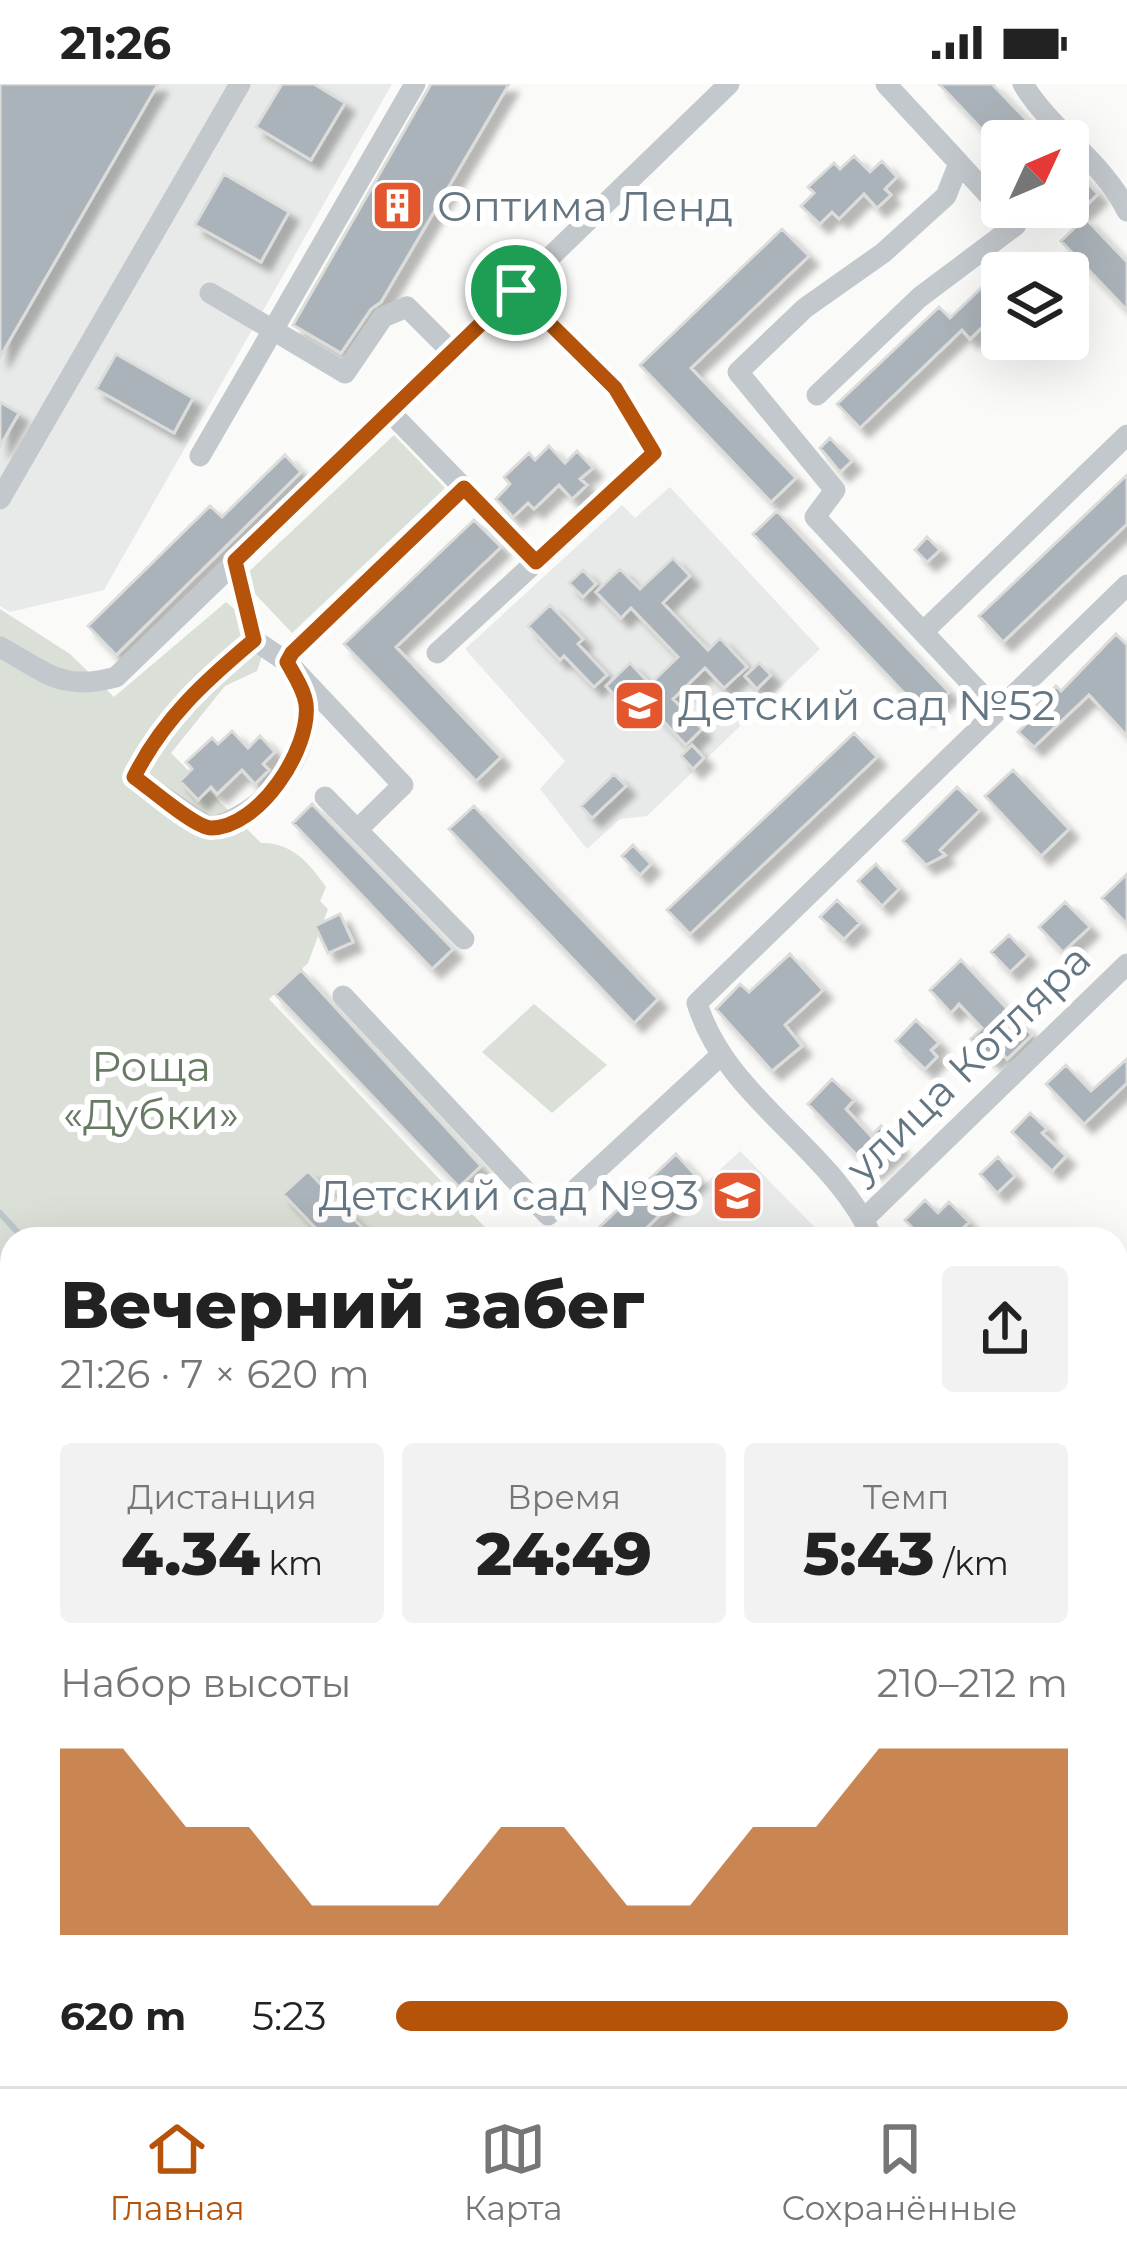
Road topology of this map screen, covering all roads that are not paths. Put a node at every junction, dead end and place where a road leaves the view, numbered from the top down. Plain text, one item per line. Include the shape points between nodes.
1 (240, 84) edge
2 (415, 84) edge
3 (729, 84) edge
4 (886, 84) edge
5 (1023, 84) edge
6 (959, 164) junction
7 (1127, 211) edge
8 (516, 290) junction
9 (210, 293) dead end
10 (273, 330) junction
11 (452, 352) junction
12 (817, 395) dead end
13 (390, 412) junction
14 (1127, 435) edge
15 (200, 456) dead end
16 (464, 488) junction
17 (0, 499) edge
18 (235, 561) junction
19 (536, 562) junction
20 (1124, 595) edge
21 (923, 632) junction
22 (254, 640) junction
23 (0, 647) edge
24 (437, 652) dead end
25 (287, 662) junction
26 (997, 711) junction
27 (325, 796) dead end
28 (357, 830) junction
29 (464, 939) dead end
30 (1127, 964) edge
31 (344, 996) dead end
32 (721, 1055) junction
33 (867, 1227) edge
34 (870, 1227) edge

1 - 17 street
2 - 10 street
3 - 8 street
4 - 6 street
5 - 7 street
6 - 12 street via 1016,225 920,297
6 - 21 street via 946,196 738,372 835,490 815,517
8 - 11 street
8 - 19 street via 615,388 654,453
9 - 10 street
10 - 11 street via 346,374 383,317 407,307
10 - 15 street
11 - 13 street
13 - 16 street
13 - 18 street
14 - 21 street
16 - 19 street
16 - 25 street
18 - 22 street
18 - 23 street via 116,677 66,684
19 - 24 street
20 - 26 street
21 - 26 street
22 - 25 street
22 - 25 street via 191,694 134,777 195,822 210,828 244,814 274,791 294,758 306,706
25 - 28 street via 403,785
26 - 32 street via 697,1003
27 - 28 street
28 - 29 street
30 - 34 street, улица Котляра
31 - 32 street via 548,1215
32 - 33 street via 840,1186

